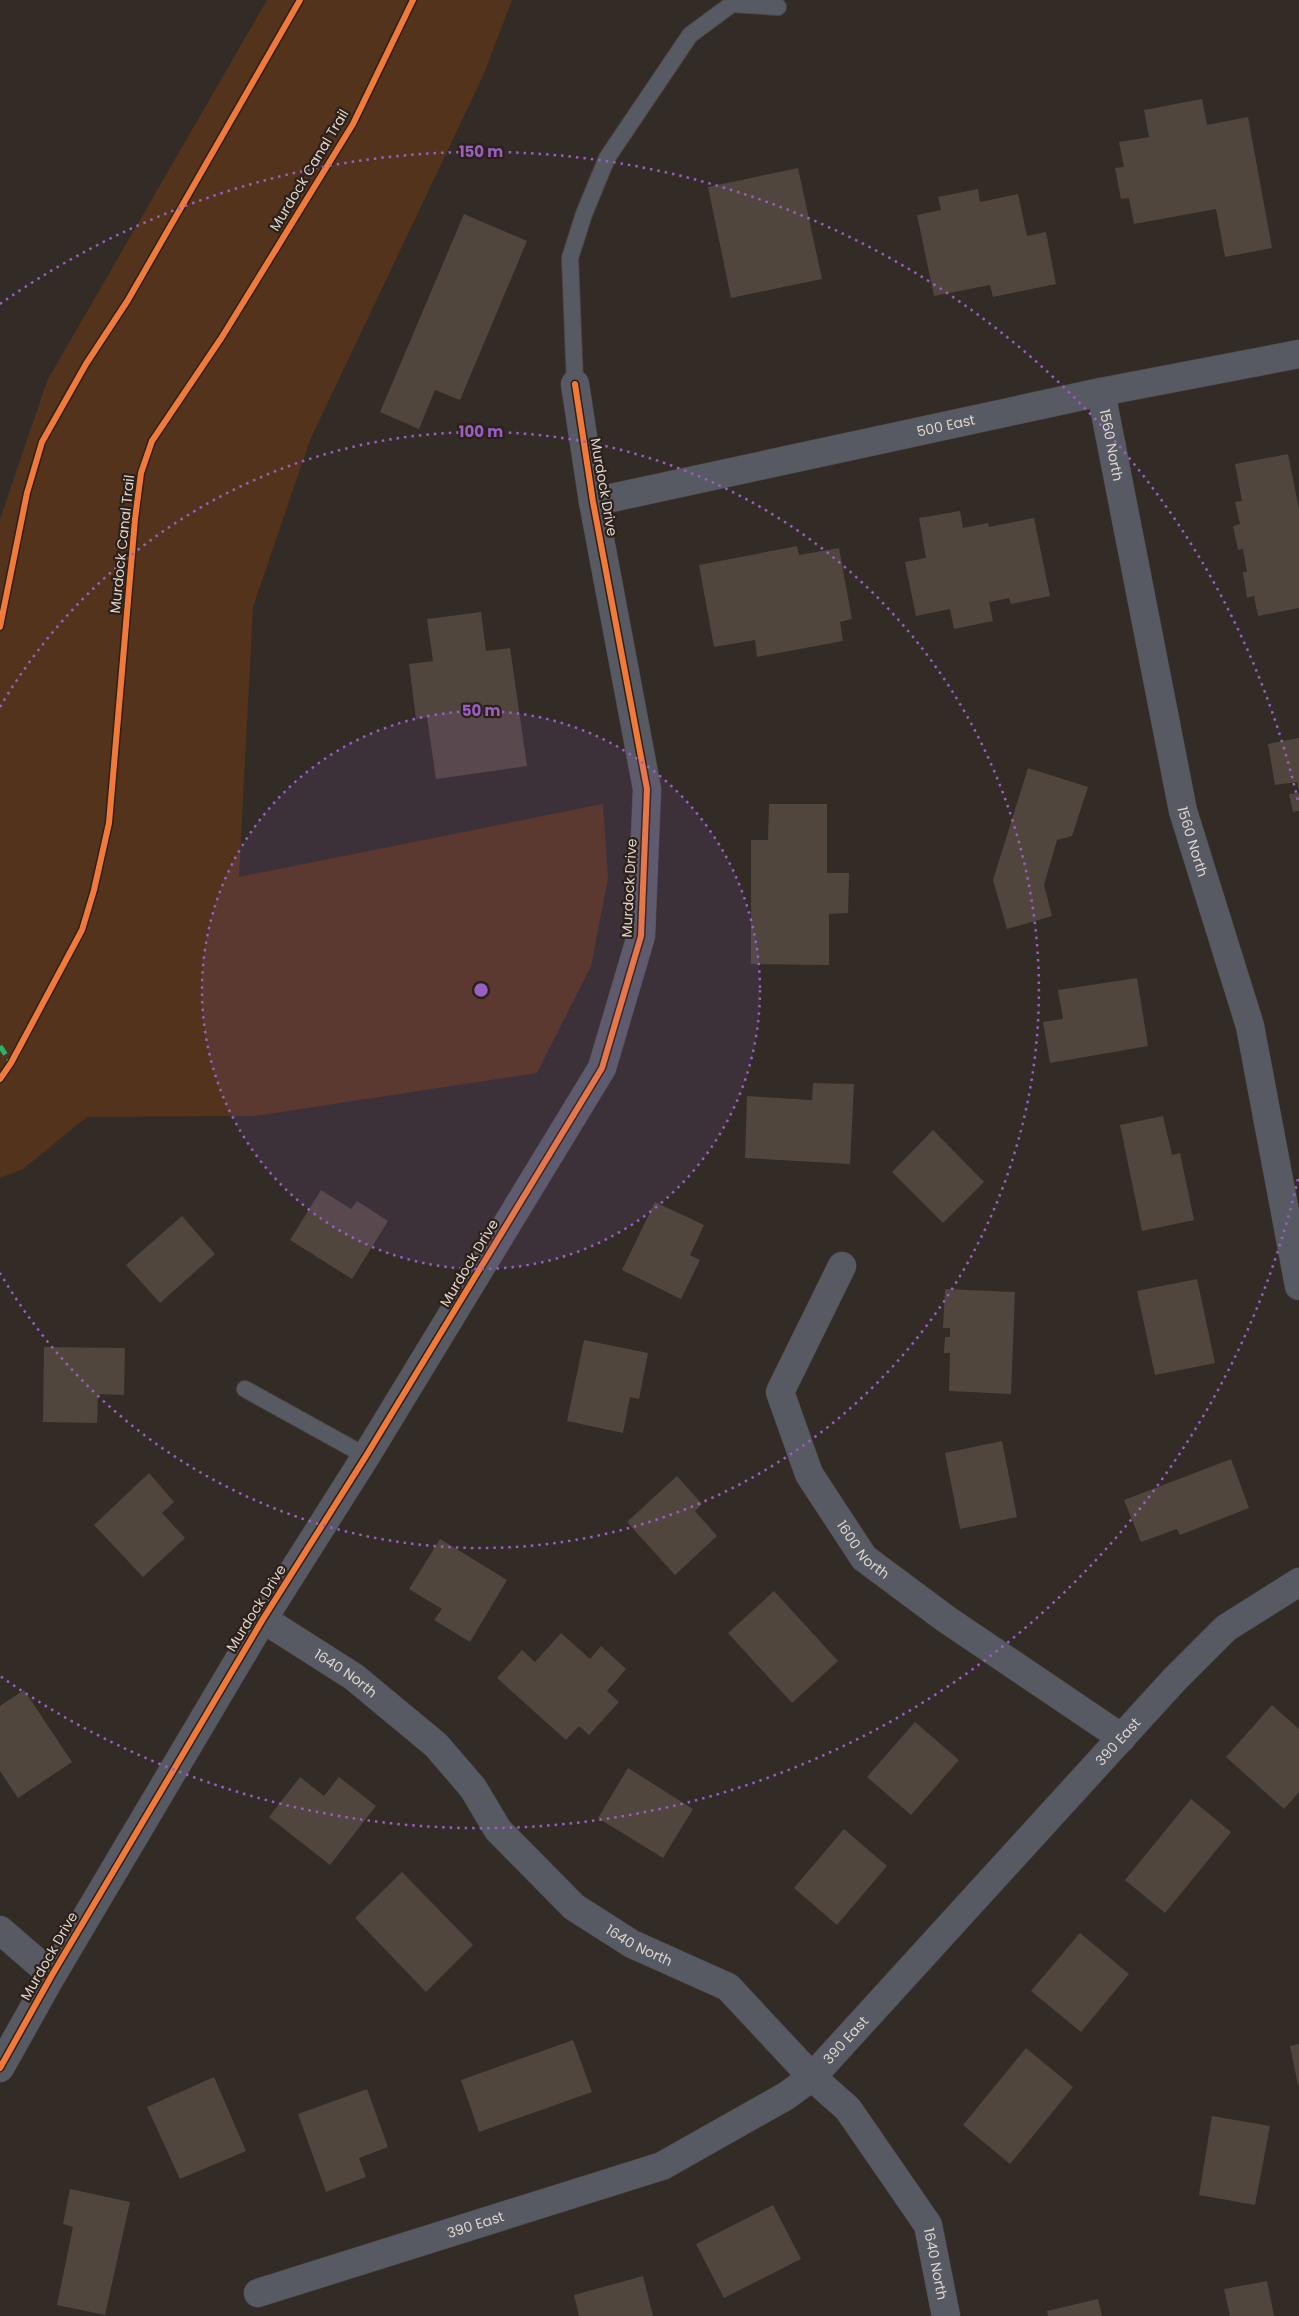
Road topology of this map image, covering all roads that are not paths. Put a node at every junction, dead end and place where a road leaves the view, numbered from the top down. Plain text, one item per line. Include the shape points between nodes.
1 (778, 7) dead end
2 (1299, 354) edge
3 (575, 384) joint
4 (1101, 392) junction
5 (593, 502) junction
6 (842, 1266) dead end
7 (1299, 1286) edge
8 (245, 1389) dead end
9 (366, 1456) junction
10 (1299, 1582) edge
11 (263, 1619) junction
12 (1122, 1738) junction
13 (0, 1930) edge
14 (52, 1975) junction
15 (0, 2068) edge
16 (812, 2077) junction
17 (258, 2293) dead end
18 (946, 2316) edge

1 - 3 lane via 732,4 690,35 607,158 570,258
2 - 4 street, 500 East
3 - 5 street, Murdock Drive
4 - 5 street, 500 East
4 - 7 street, 1560 North via 1183,811 1250,1026
5 - 9 street, Murdock Drive via 647,789 641,936 602,1068
6 - 12 street, 1600 North via 780,1392 809,1474 864,1558 946,1619
8 - 9 lane
9 - 11 street, Murdock Drive
10 - 12 street, 390 East via 1226,1628
11 - 14 street, Murdock Drive
11 - 16 street, 1640 North via 354,1677 436,1745 472,1788 498,1830 574,1907 632,1944 728,1987
12 - 16 street, 390 East
13 - 14 street
14 - 15 street, Murdock Drive
16 - 17 street, 390 East via 786,2096 662,2166
16 - 18 street, 1640 North via 848,2109 928,2225

